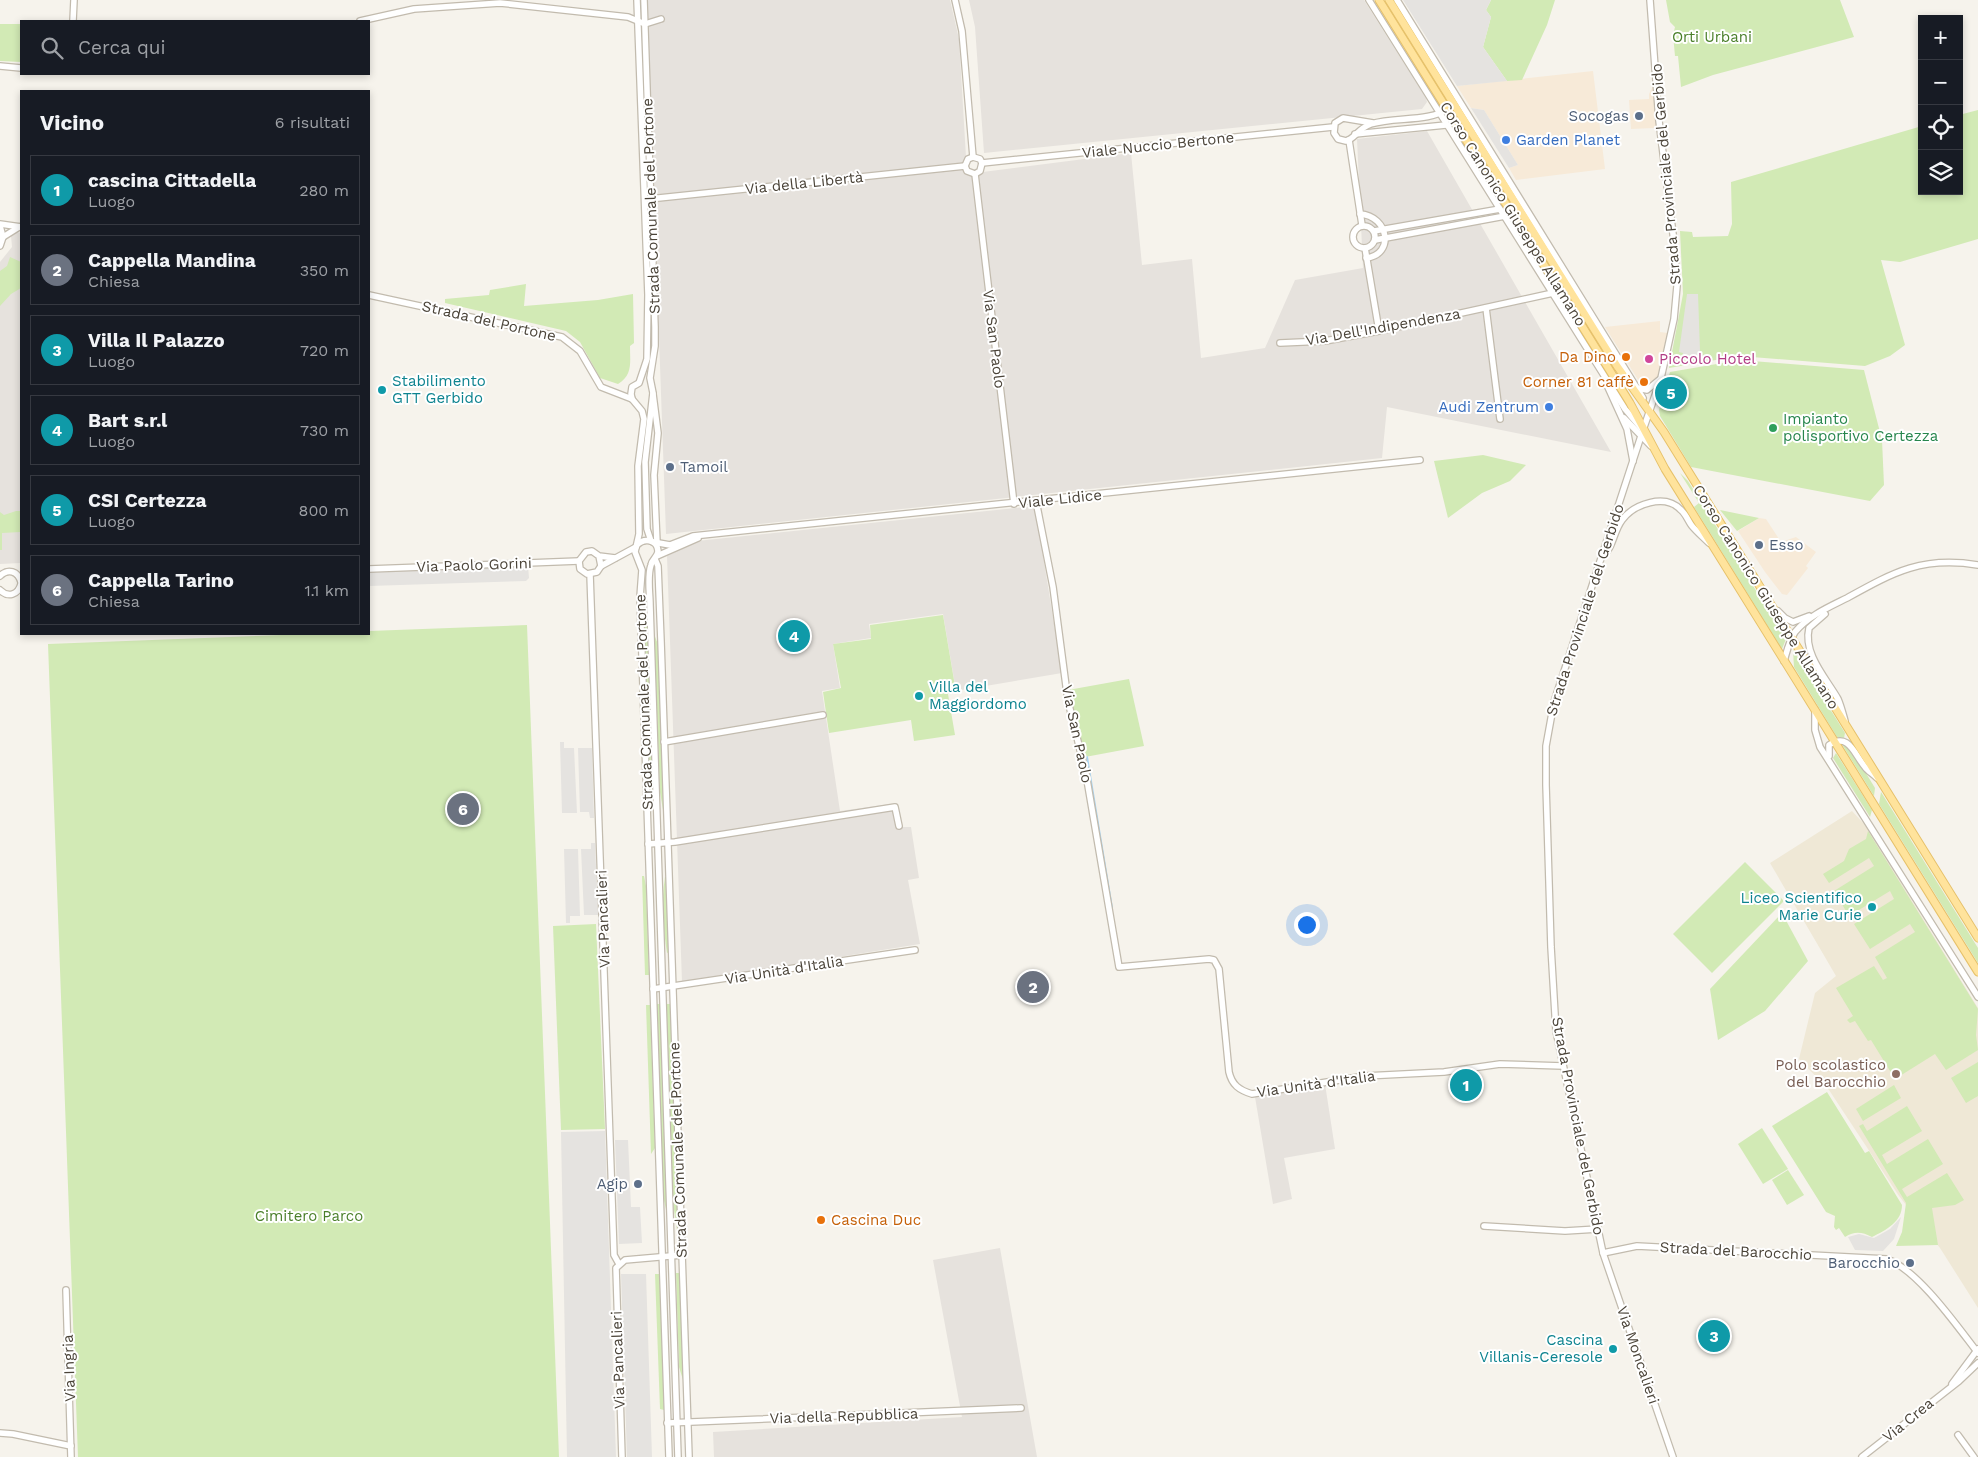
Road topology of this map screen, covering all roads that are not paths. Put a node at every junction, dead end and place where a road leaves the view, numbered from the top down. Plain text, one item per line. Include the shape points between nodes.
1 (74, 0) edge
2 (637, 0) edge
3 (644, 0) edge
4 (955, 0) edge
5 (1369, 0) edge
6 (1379, 0) edge
7 (1389, 0) edge
8 (1397, 0) edge
9 (1650, 0) edge
10 (661, 19) dead end
11 (73, 20) edge
12 (364, 20) edge
13 (638, 21) junction
14 (644, 24) junction
15 (0, 66) edge
16 (20, 68) edge
17 (1457, 103) junction
18 (1447, 109) junction
19 (1440, 114) junction
20 (1422, 117) junction
21 (1352, 121) junction
22 (1373, 123) junction
23 (1446, 124) junction
24 (1334, 127) junction
25 (1410, 128) junction
26 (1356, 133) junction
27 (1363, 133) junction
28 (1349, 140) junction
29 (1350, 148) junction
30 (973, 157) junction
31 (982, 163) junction
32 (965, 166) junction
33 (976, 174) junction
34 (651, 198) junction
35 (644, 199) junction
36 (1500, 209) junction
37 (1360, 214) junction
38 (1505, 216) junction
39 (0, 225) edge
40 (1362, 226) junction
41 (20, 227) edge
42 (1384, 230) junction
43 (1374, 232) junction
44 (3, 237) junction
45 (1386, 238) junction
46 (1375, 240) junction
47 (0, 246) edge
48 (1365, 248) junction
49 (1366, 258) junction
50 (1552, 293) junction
51 (370, 295) edge
52 (1486, 308) junction
53 (1378, 331) junction
54 (1280, 343) dead end
55 (1604, 376) junction
56 (1661, 378) junction
57 (639, 382) junction
58 (632, 387) junction
59 (1637, 388) junction
60 (652, 390) junction
61 (614, 393) junction
62 (632, 399) junction
63 (651, 400) junction
64 (638, 404) junction
65 (1620, 412) junction
66 (1649, 413) junction
67 (1500, 419) dead end
68 (1642, 433) junction
69 (1420, 460) dead end
70 (1632, 462) junction
71 (645, 479) junction
72 (654, 480) junction
73 (650, 490) junction
74 (646, 500) junction
75 (1036, 501) junction
76 (1014, 504) junction
77 (655, 506) junction
78 (700, 537) junction
79 (654, 542) junction
80 (636, 546) junction
81 (1715, 550) junction
82 (600, 556) junction
83 (618, 557) junction
84 (638, 558) junction
85 (655, 558) junction
86 (1600, 559) junction
87 (579, 561) junction
88 (1978, 565) edge
89 (601, 566) junction
90 (370, 569) edge
91 (18, 571) edge
92 (590, 574) junction
93 (0, 576) edge
94 (20, 586) edge
95 (0, 590) edge
96 (1766, 596) junction
97 (1846, 598) junction
98 (650, 620) junction
99 (1792, 638) junction
100 (661, 641) junction
101 (1784, 661) junction
102 (1815, 710) junction
103 (823, 715) dead end
104 (1847, 727) junction
105 (1835, 741) junction
106 (664, 742) junction
107 (1829, 758) junction
108 (1881, 781) junction
109 (899, 826) dead end
110 (668, 842) junction
111 (659, 843) junction
112 (648, 844) junction
113 (1978, 938) edge
114 (915, 950) dead end
115 (1119, 967) joint
116 (1978, 972) edge
117 (672, 987) junction
118 (663, 988) junction
119 (653, 989) junction
120 (1978, 997) edge
121 (1563, 1066) junction
122 (1484, 1226) dead end
123 (1598, 1229) junction
124 (1603, 1253) junction
125 (682, 1255) junction
126 (672, 1256) junction
127 (662, 1258) junction
128 (619, 1264) junction
129 (66, 1290) dead end
130 (1977, 1351) edge
131 (1978, 1363) edge
132 (1951, 1386) junction
133 (1020, 1408) dead end
134 (688, 1422) junction
135 (667, 1423) junction
136 (677, 1423) junction
137 (0, 1433) edge
138 (1958, 1435) dead end
139 (71, 1446) junction
140 (1863, 1456) edge
141 (71, 1457) edge
142 (622, 1457) edge
143 (668, 1457) edge
144 (678, 1457) edge
145 (689, 1457) edge
146 (1673, 1457) edge
147 (1974, 1457) edge

1 - 11 street
2 - 13 street, Strada Comunale del Portone
3 - 14 street, Strada Comunale del Portone
4 - 30 street via 962,31
5 - 19 street, Corso Canonico Giuseppe Allamano
6 - 18 main road, Corso Canonico Giuseppe Allamano
7 - 17 main road, Corso Canonico Giuseppe Allamano
8 - 17 street, Corso Canonico Giuseppe Allamano
9 - 56 street, Strada Provinciale del Gerbido via 1659,121 1677,274 1674,319
10 - 14 street
12 - 13 street via 414,9 500,3 628,17
13 - 14 street
13 - 35 street, Strada Comunale del Portone
14 - 34 street, Strada Comunale del Portone
15 - 16 street
17 - 18 street, Viale Nuccio Bertone
17 - 59 street, Corso Canonico Giuseppe Allamano
17 - 66 main road, Corso Canonico Giuseppe Allamano
18 - 19 street, Viale Nuccio Bertone
18 - 68 main road, Corso Canonico Giuseppe Allamano via 1630,403
19 - 20 street, Viale Nuccio Bertone
19 - 23 street, Corso Canonico Giuseppe Allamano
20 - 22 street, Viale Nuccio Bertone
20 - 25 street
21 - 22 street, Viale Nuccio Bertone
21 - 24 street, Viale Nuccio Bertone via 1343,118
21 - 26 street
22 - 26 street, Viale Nuccio Bertone
23 - 25 street
23 - 36 street, Corso Canonico Giuseppe Allamano
24 - 28 street via 1338,139
24 - 31 street, Viale Nuccio Bertone
25 - 27 street
26 - 27 street
26 - 28 street, Viale Nuccio Bertone
27 - 29 street
28 - 29 street
29 - 37 street
30 - 31 street
30 - 32 street via 966,161
31 - 33 street via 982,169
32 - 33 street via 967,171
32 - 34 street, Via della Libertà
33 - 76 street, Via San Paolo
34 - 35 street, Via della Libertà
34 - 60 street, Strada Comunale del Portone via 655,346 650,378
35 - 57 street, Strada Comunale del Portone via 648,343 645,368
36 - 38 street, Corso Canonico Giuseppe Allamano
36 - 42 street
37 - 40 street
37 - 42 street via 1378,220
38 - 45 street
38 - 50 street, Corso Canonico Giuseppe Allamano
39 - 41 street
39 - 44 street
40 - 43 street via 1368,226
40 - 48 street via 1354,230 1352,237 1357,246
41 - 44 street
42 - 43 street
42 - 45 street
43 - 46 street
44 - 47 street
45 - 46 street
45 - 49 street via 1380,251
46 - 48 street
48 - 49 street
49 - 53 street
50 - 52 street, Via Dell'Indipendenza
50 - 55 street, Corso Canonico Giuseppe Allamano
51 - 61 street, Strada del Portone via 562,337 580,351 598,384
52 - 53 street, Via Dell'Indipendenza
52 - 67 street
53 - 54 street, Via Dell'Indipendenza via 1325,341
55 - 65 street, Corso Canonico Giuseppe Allamano
55 - 68 street, Corso Canonico Giuseppe Allamano
56 - 59 street via 1650,388
56 - 66 street, Strada Provinciale del Gerbido
57 - 58 street
57 - 60 street via 644,382
58 - 61 street
58 - 62 street
59 - 66 street, Corso Canonico Giuseppe Allamano
60 - 63 street, Strada Comunale del Portone
60 - 72 street, Strada Comunale del Portone via 658,433
61 - 62 street
62 - 64 street
63 - 64 street
63 - 71 street, Strada Comunale del Portone
64 - 80 street, Strada Comunale del Portone via 644,414 644,424 638,466 639,534
65 - 68 street, Corso Canonico Giuseppe Allamano
65 - 70 street, Corso Canonico Giuseppe Allamano
66 - 68 street, Strada Provinciale del Gerbido
66 - 96 main road, Corso Canonico Giuseppe Allamano
68 - 70 street, Strada Provinciale del Gerbido
68 - 81 main road, Corso Canonico Giuseppe Allamano
69 - 75 street, Viale Lidice
70 - 86 street, Strada Provinciale del Gerbido
71 - 73 street, Strada Comunale del Portone
71 - 74 street, Strada Comunale del Portone
72 - 73 street
72 - 77 street, Strada Comunale del Portone
73 - 74 street
73 - 77 street, Strada Comunale del Portone
74 - 79 street, Strada Comunale del Portone
75 - 76 street, Viale Lidice
75 - 115 street, Via San Paolo via 1053,587 1068,701 1086,774
76 - 78 street, Viale Lidice
77 - 79 street, Strada Comunale del Portone
78 - 79 street, Viale Lidice via 688,537 670,545
78 - 85 street, Viale Lidice
79 - 80 street via 643,540
79 - 85 street, Strada Comunale del Portone via 657,548
80 - 83 street
80 - 84 street, Strada Comunale del Portone
81 - 86 street via 1679,508 1656,502 1641,505 1628,514 1617,528 1609,551
81 - 101 main road, Corso Canonico Giuseppe Allamano
82 - 83 street, Via Paolo Gorini
82 - 87 street, Via Paolo Gorini via 592,551 586,552
82 - 89 street
83 - 84 street, Via Paolo Gorini
83 - 89 street
84 - 85 street via 646,562
84 - 112 street, Strada Comunale del Portone via 642,570 640,597
85 - 98 street, Strada Comunale del Portone via 650,577
85 - 100 street, Strada Comunale del Portone
86 - 121 street, Strada Provinciale del Gerbido via 1554,702 1546,746 1553,996
87 - 90 street, Via Paolo Gorini
87 - 92 street via 580,569
88 - 97 street via 1943,562 1912,567 1883,577
89 - 92 street
91 - 93 street via 8,571
92 - 128 street, Via Pancalieri via 614,1255
94 - 95 street via 12,594
96 - 97 street via 1781,615 1793,622 1834,600
96 - 99 main road, Corso Canonico Giuseppe Allamano
97 - 99 street via 1810,619
97 - 104 street via 1812,624 1808,638 1815,661 1838,700
98 - 100 street, Strada Comunale del Portone
98 - 111 street, Strada Comunale del Portone
99 - 101 street
99 - 104 main road, Corso Canonico Giuseppe Allamano
100 - 106 street, Strada Comunale del Portone
101 - 102 main road, Corso Canonico Giuseppe Allamano
102 - 105 main road, Corso Canonico Giuseppe Allamano
102 - 107 street, Corso Canonico Giuseppe Allamano via 1817,739
103 - 106 street
104 - 108 main road, Corso Canonico Giuseppe Allamano
105 - 107 street via 1828,748
105 - 108 street, Corso Canonico Giuseppe Allamano via 1849,744
105 - 116 main road, Corso Canonico Giuseppe Allamano
106 - 110 street, Strada Comunale del Portone
107 - 120 street, Corso Canonico Giuseppe Allamano
108 - 113 main road, Corso Canonico Giuseppe Allamano
109 - 110 street via 895,807
110 - 111 street
110 - 117 street, Strada Comunale del Portone
111 - 112 street
111 - 118 street, Strada Comunale del Portone
112 - 119 street, Strada Comunale del Portone
114 - 117 street, Via Unità d'Italia
115 - 121 street, Via Unità d'Italia via 1214,960 1219,969 1231,1081 1237,1088 1252,1094 1365,1076 1444,1072 1500,1064
117 - 118 street, Via Unità d'Italia
117 - 125 street, Strada Comunale del Portone
118 - 119 street, Via Unità d'Italia
118 - 126 street, Strada Comunale del Portone
119 - 127 street, Strada Comunale del Portone
121 - 123 street, Strada Provinciale del Gerbido
122 - 123 street
123 - 124 street, Strada Provinciale del Gerbido
124 - 130 street, Strada del Barocchio via 1637,1246 1887,1259 1914,1276
124 - 146 street, Via Moncalieri
125 - 126 street
125 - 134 street, Strada Comunale del Portone
126 - 127 street
126 - 136 street, Strada Comunale del Portone
127 - 128 street via 630,1259
127 - 135 street, Strada Comunale del Portone
128 - 142 street, Via Pancalieri via 616,1281
129 - 139 street, Via Ingria
130 - 132 street, Via Crea
131 - 132 street, Via Crea
132 - 140 street, Via Crea
133 - 134 street, Via della Repubblica
134 - 136 street, Via della Repubblica
134 - 145 street, Strada Comunale del Portone
135 - 136 street, Via della Repubblica
135 - 143 street, Strada Comunale del Portone
136 - 144 street, Strada Comunale del Portone
137 - 139 street
138 - 147 street
139 - 141 street, Via Ingria

